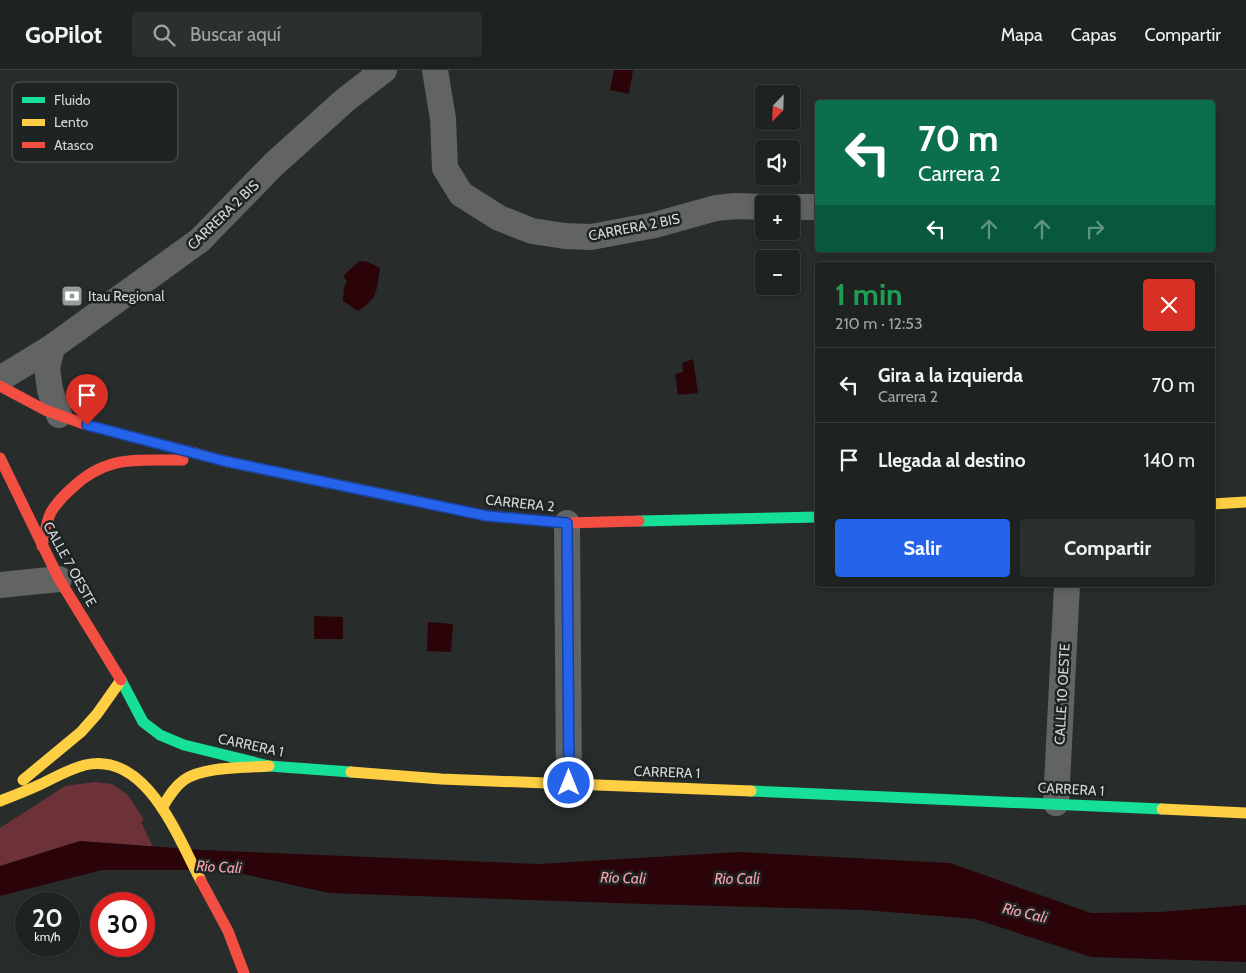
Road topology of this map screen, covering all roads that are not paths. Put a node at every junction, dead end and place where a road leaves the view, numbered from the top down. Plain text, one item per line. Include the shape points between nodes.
1 (384, 70) edge
2 (435, 70) edge
3 (755, 207) edge
4 (52, 347) junction
5 (0, 379) edge
6 (0, 386) edge
7 (59, 415) junction
8 (0, 458) edge
9 (224, 461) junction
10 (1246, 502) edge
11 (1215, 504) edge
12 (815, 517) edge
13 (567, 523) junction
14 (42, 546) junction
15 (59, 579) junction
16 (0, 586) edge
17 (1067, 587) edge
18 (121, 680) junction
19 (269, 766) junction
20 (569, 783) junction
21 (0, 800) edge
22 (1056, 803) junction
23 (162, 808) junction
24 (1246, 813) edge
25 (244, 973) edge

1 - 4 street, CARRERA 2 BIS via 280,159 200,240
2 - 3 street, CARRERA 2 BIS via 446,168 461,194 499,218 532,231 590,237 655,225 716,208
4 - 5 street, CARRERA 2 BIS
4 - 7 street via 47,368 50,390
6 - 7 street, CARRERA 2
7 - 9 street, CARRERA 2
8 - 14 street, CALLE 7 OESTE
9 - 13 street, CARRERA 2 via 487,516
9 - 14 street, CARRERA 2 via 122,461 98,468 81,480 51,513
10 - 11 street
12 - 13 street, CARRERA 2
13 - 20 street
14 - 15 street, CALLE 7 OESTE
15 - 16 street
15 - 18 street, CALLE 7 OESTE
17 - 22 street, CALLE 10 OESTE
18 - 19 street, CARRERA 1 via 143,722 160,735 184,745
18 - 21 street via 104,705 70,742
19 - 20 street, CARRERA 1 via 441,779
19 - 23 street via 209,772 187,778
20 - 22 street, CARRERA 1
21 - 23 street via 86,765 103,764 137,778
22 - 24 street, CARRERA 1
23 - 25 street via 228,931

